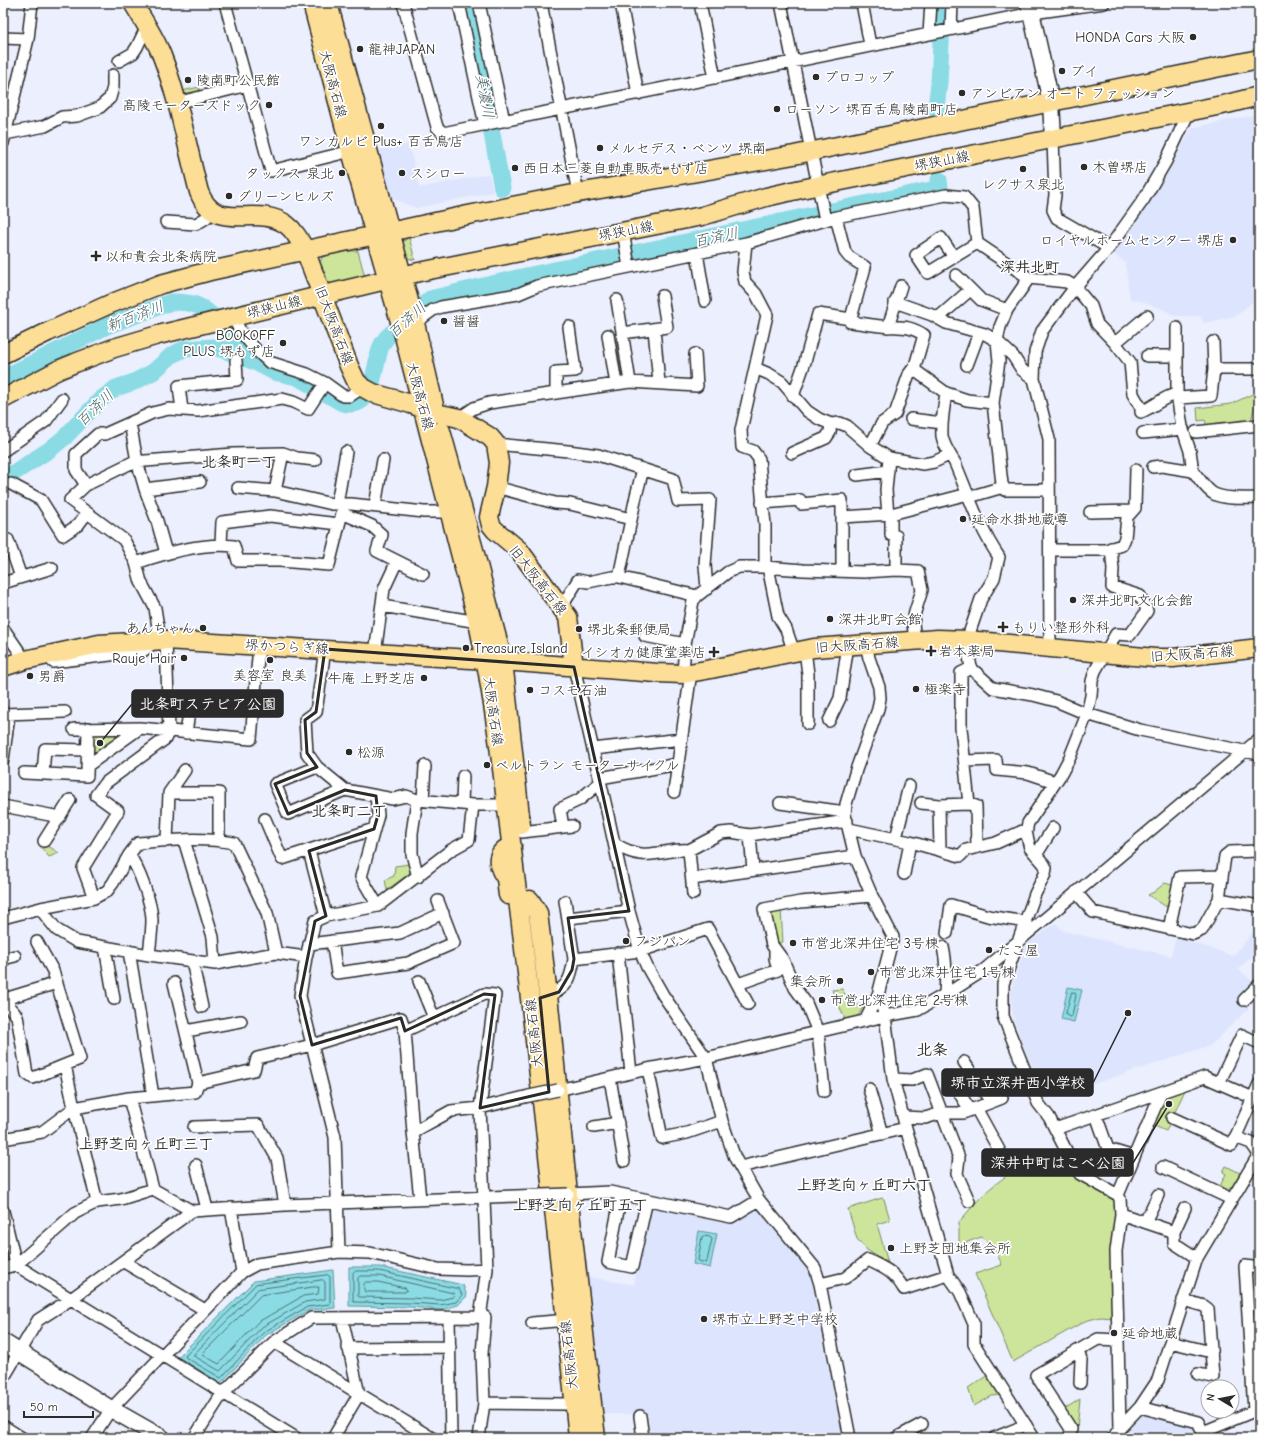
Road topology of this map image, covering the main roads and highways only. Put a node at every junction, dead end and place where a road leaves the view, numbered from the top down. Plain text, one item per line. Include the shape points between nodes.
1 (132, 3) edge
2 (312, 3) edge
3 (328, 3) edge
4 (1259, 60) edge
5 (1259, 96) edge
6 (382, 233) junction
7 (306, 250) junction
8 (395, 277) junction
9 (323, 295) junction
10 (3, 354) edge
11 (3, 399) edge
12 (429, 410) junction
13 (1259, 648) edge
14 (494, 660) junction
15 (574, 666) junction
16 (3, 667) edge
17 (512, 846) junction
18 (530, 900) junction
19 (569, 1438) edge
20 (578, 1438) edge
21 (586, 1438) edge
22 (596, 1438) edge

1 - 7 main road, 旧大阪高石線 via 162,55 202,201 211,211 221,216 254,215 287,225 295,232
2 - 6 main road, 大阪高石線 via 351,151
3 - 6 main road, 大阪高石線
4 - 6 main road via 811,152 578,193
5 - 8 main road, 堺狭山線 via 1052,139 820,194 766,197 702,216
6 - 7 main road
6 - 8 main road, 大阪高石線
7 - 9 main road, 旧大阪高石線
7 - 10 main road via 160,284 75,319
8 - 9 main road, 堺狭山線
8 - 12 main road, 大阪高石線
9 - 11 main road, 堺狭山線 via 158,335 108,350 58,370
9 - 12 main road, 旧大阪高石線 via 356,381 365,388
12 - 14 main road, 大阪高石線 via 474,550
12 - 14 main road, 大阪高石線 via 450,512 478,622
12 - 15 main road, 旧大阪高石線 via 459,418 490,437 496,444 499,463 489,517 491,525 519,550 568,617
13 - 15 main road, 旧大阪高石線 via 1154,658 938,639 799,651 687,673
14 - 15 main road, 堺かつらぎ線
14 - 16 main road, 堺かつらぎ線 via 161,640 99,644
14 - 17 main road, 大阪高石線
14 - 18 main road, 大阪高石線 via 522,832
17 - 19 main road via 504,848 498,862 506,878
17 - 20 main road, 大阪高石線
18 - 21 main road, 大阪高石線
18 - 22 main road via 538,914 548,995

